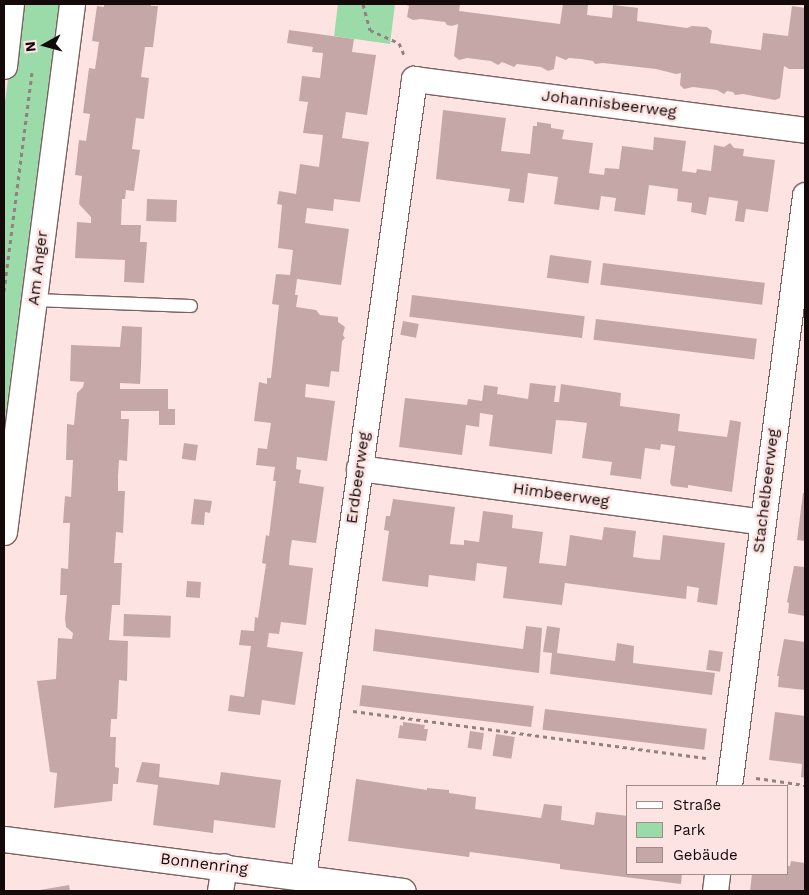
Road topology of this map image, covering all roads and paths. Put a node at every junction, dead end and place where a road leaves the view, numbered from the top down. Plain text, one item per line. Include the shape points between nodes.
1 (11, 4) edge
2 (72, 4) edge
3 (363, 4) edge
4 (33, 63) dead end
5 (4, 66) edge
6 (414, 79) junction
7 (805, 130) edge
8 (805, 195) edge
9 (4, 291) edge
10 (34, 300) junction
11 (191, 306) dead end
12 (360, 468) junction
13 (762, 522) junction
14 (4, 532) edge
15 (328, 708) junction
16 (729, 781) edge
17 (805, 785) edge
18 (4, 839) edge
19 (224, 866) junction
20 (717, 875) edge
21 (303, 877) junction
22 (220, 891) edge
23 (403, 891) edge
24 (715, 891) edge

1 - 5 street
2 - 10 street, Am Anger
3 - 6 path via 370,30 400,44
4 - 9 path
6 - 7 street, Johannisbeerweg
6 - 12 street, Erdbeerweg
8 - 13 street, Stachelbeerweg
10 - 11 lane
10 - 14 street, Am Anger
12 - 13 street, Himbeerweg
12 - 15 street, Erdbeerweg
13 - 16 street, Stachelbeerweg
15 - 16 path via 704,756
15 - 21 street, Erdbeerweg
16 - 17 path
18 - 19 street, Bonnenring
19 - 21 street, Bonnenring
19 - 22 street
20 - 24 street
21 - 23 street, Bonnenring

